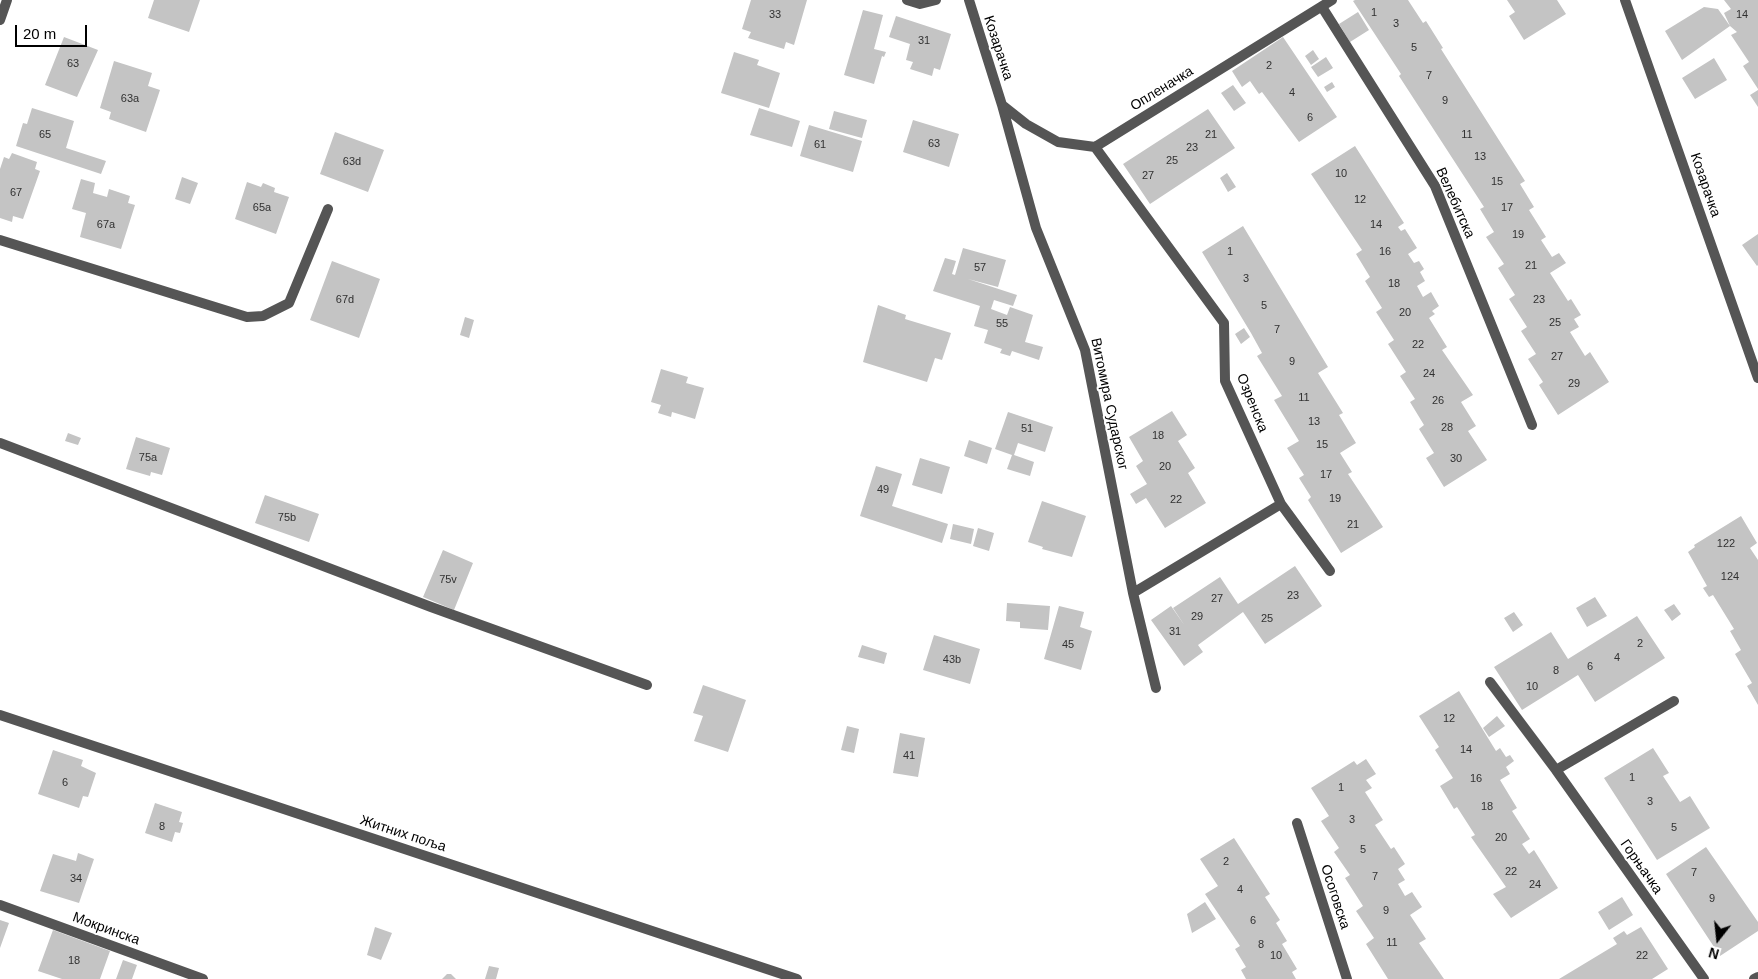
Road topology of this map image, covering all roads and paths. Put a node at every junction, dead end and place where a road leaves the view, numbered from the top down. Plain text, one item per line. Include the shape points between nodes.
1 (7, 0) edge
2 (907, 0) edge
3 (936, 0) edge
4 (969, 0) edge
5 (1332, 0) edge
6 (1625, 0) edge
7 (1322, 7) junction
8 (0, 20) edge
9 (1002, 105) junction
10 (1095, 146) junction
11 (328, 209) dead end
12 (0, 240) edge
13 (1758, 378) edge
14 (1532, 425) dead end
15 (0, 443) edge
16 (1281, 504) junction
17 (1330, 571) dead end
18 (1133, 593) junction
19 (1490, 682) dead end
20 (647, 685) dead end
21 (1156, 688) dead end
22 (1674, 701) dead end
23 (0, 715) edge
24 (1556, 770) junction
25 (1297, 823) dead end
26 (0, 905) edge
27 (1758, 977) edge
28 (203, 979) edge
29 (797, 979) edge
30 (1346, 979) edge
31 (1704, 979) edge
32 (1754, 979) edge

1 - 8 street
2 - 3 street via 920,4
4 - 9 street, Козарачка
5 - 7 street, Опленачка
6 - 13 street, Козарачка
7 - 10 street, Опленачка
7 - 14 street, Велебитска via 1436,186
9 - 10 street via 1026,124 1058,142
9 - 18 street, Витомира Сударског via 1036,228 1086,350
10 - 16 street, Озренска via 1224,323 1225,382
11 - 12 street via 289,303 263,316 247,317
15 - 20 street via 431,607
16 - 17 street, Озренска
16 - 18 street
18 - 21 street, Витомира Сударског
19 - 24 street, Горњачка
22 - 24 street
23 - 29 street, Житних поља
24 - 31 street, Горњачка
25 - 30 street, Осоговска
26 - 28 street, Мокринска
27 - 32 street

